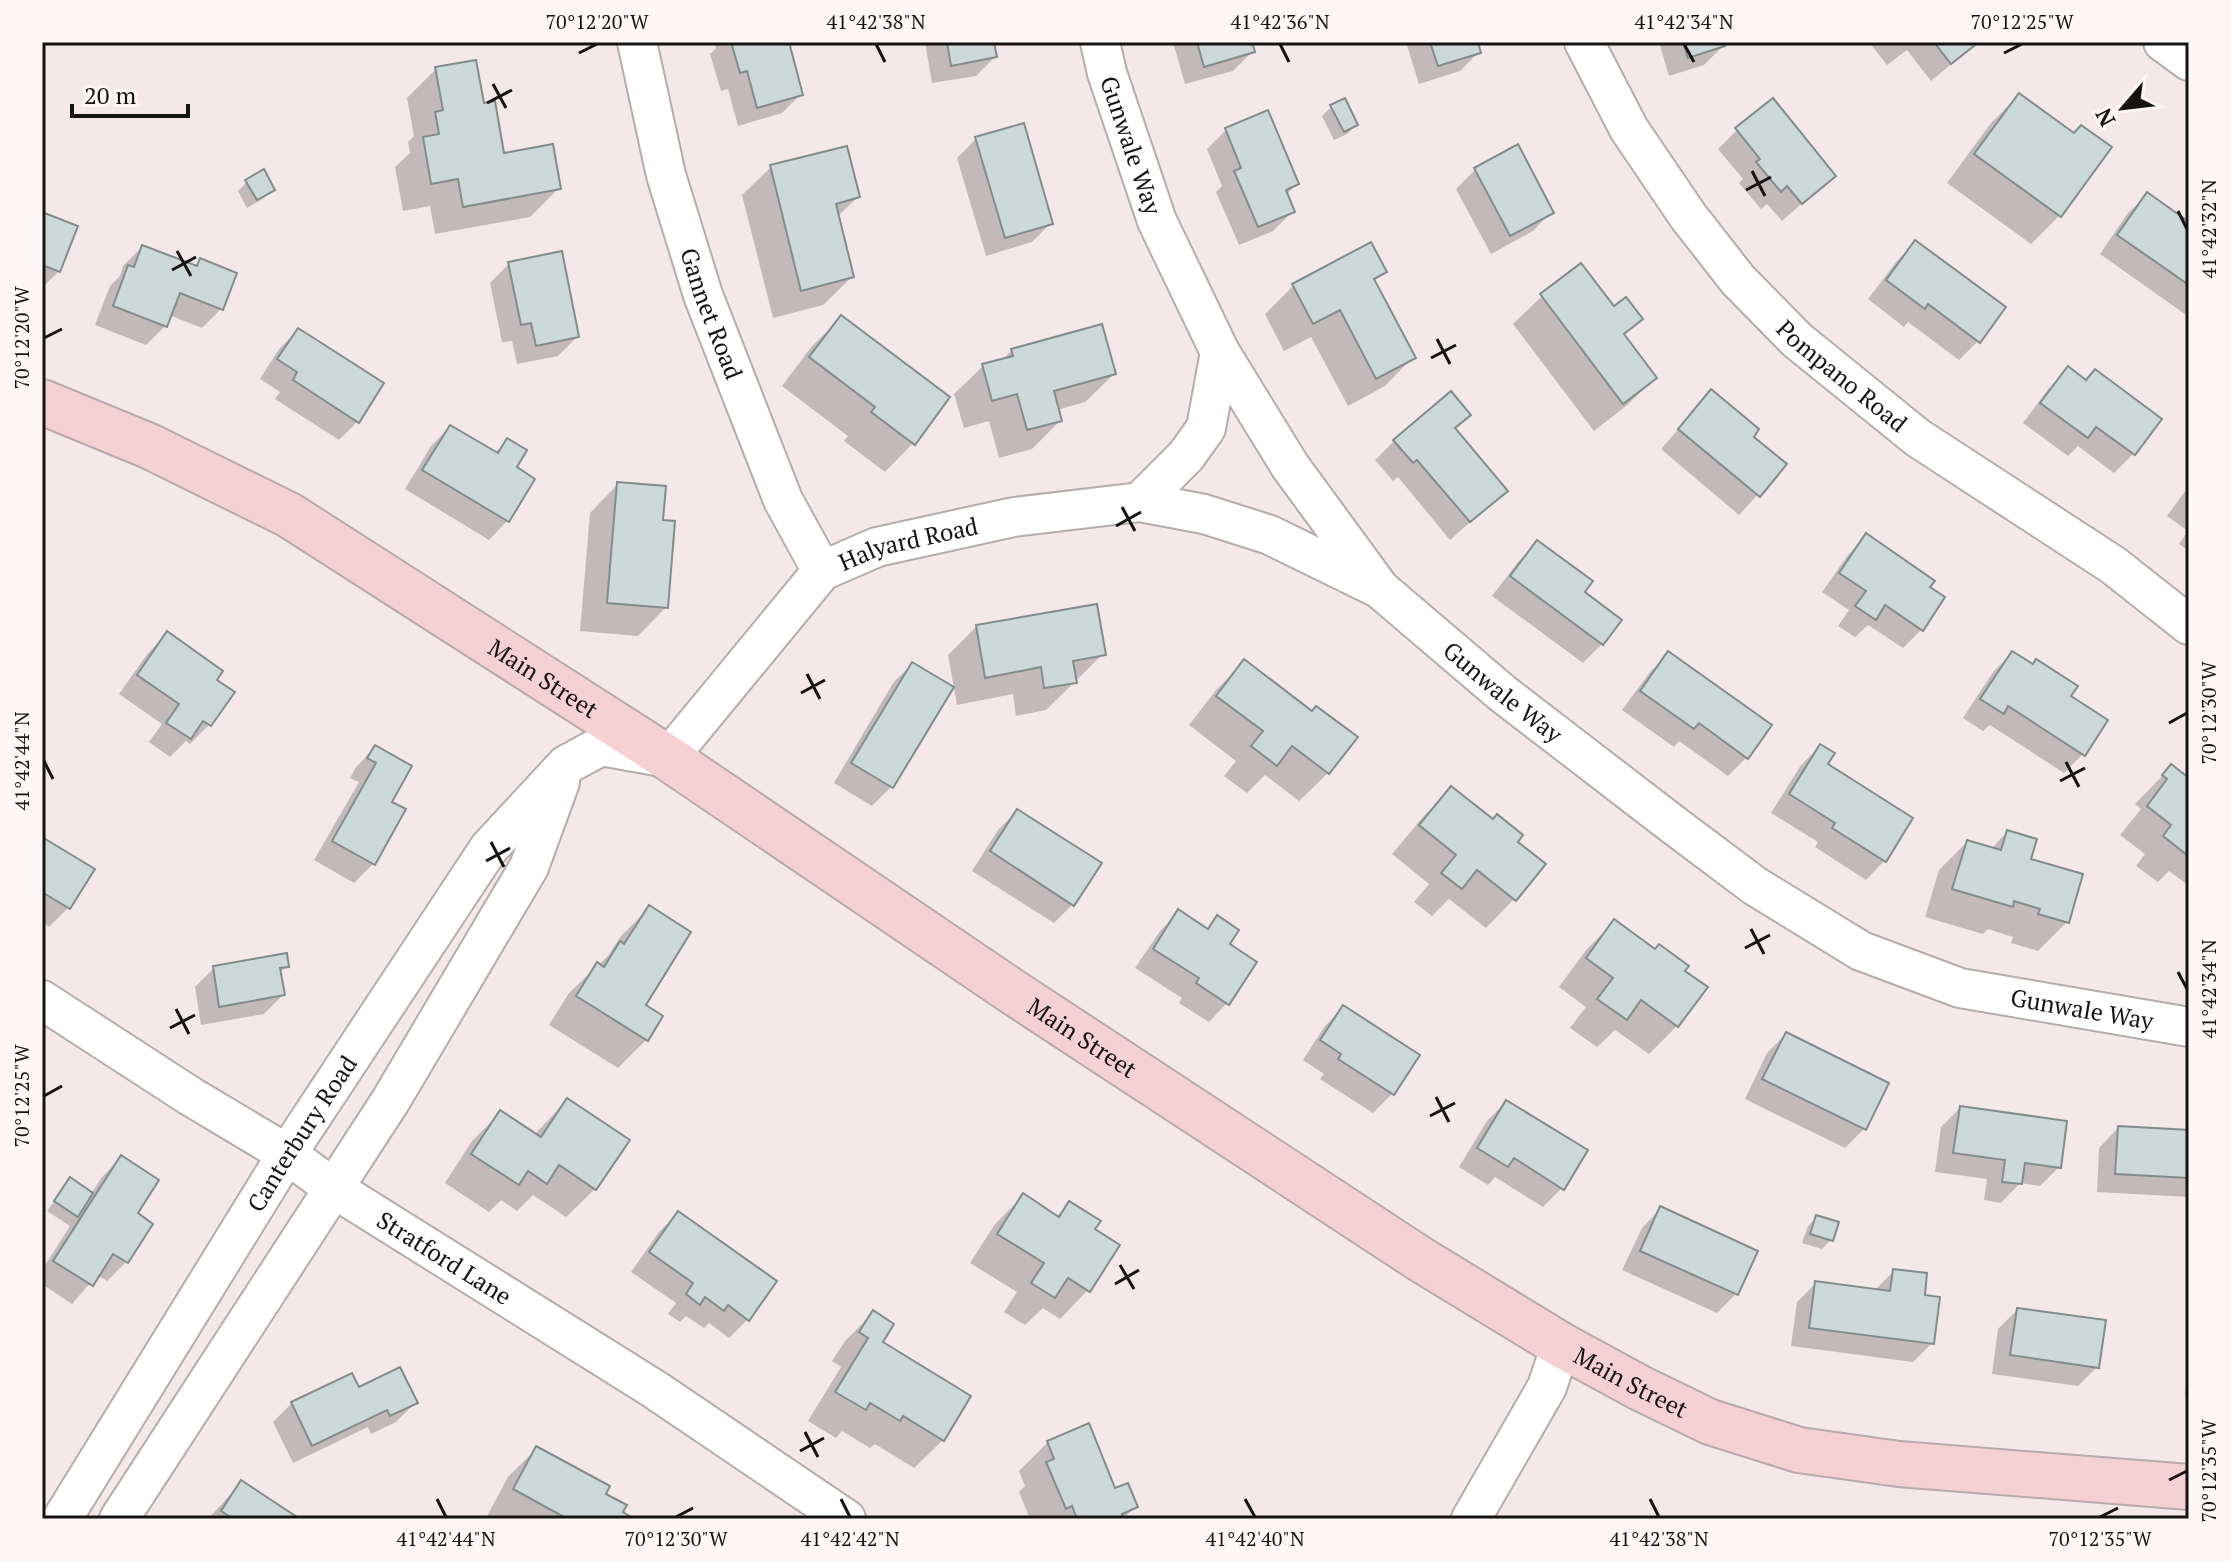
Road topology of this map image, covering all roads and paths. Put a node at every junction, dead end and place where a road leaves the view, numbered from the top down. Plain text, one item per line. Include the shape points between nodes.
1 (637, 42) edge
2 (1100, 42) edge
3 (1584, 42) edge
4 (2163, 42) edge
5 (2189, 61) edge
6 (1220, 352) junction
7 (42, 402) edge
8 (1140, 502) junction
9 (822, 571) junction
10 (1380, 589) junction
11 (2189, 625) edge
12 (668, 758) junction
13 (566, 765) junction
14 (42, 1000) edge
15 (2189, 1027) edge
16 (287, 1154) junction
17 (333, 1188) junction
18 (1561, 1345) junction
19 (2189, 1487) edge
20 (62, 1519) edge
21 (119, 1519) edge
22 (846, 1519) edge
23 (1471, 1519) edge

1 - 9 street, Gannet Road via 666,175 703,295 783,500
2 - 6 street, Gunwale Way via 1157,221
3 - 11 street, Pompano Road via 1629,129 1688,216 1738,280 1797,340 1918,438 2113,565
4 - 5 street
6 - 8 street via 1206,428
6 - 10 street, Gunwale Way via 1290,466
7 - 12 main road, Main Street via 149,446 289,515
8 - 9 street, Halyard Road via 1014,517 877,547
8 - 10 street, Halyard Road via 1204,514 1270,535
9 - 12 street, Halyard Road
10 - 15 street, Gunwale Way via 1502,693 1671,823 1755,886 1861,951 1960,988
12 - 13 street, Canterbury Road via 601,746
12 - 18 main road, Main Street via 1013,992 1420,1259
13 - 16 street, Canterbury Road via 489,848
13 - 17 street via 529,867
14 - 16 street, Stratford Lane
16 - 17 street, Stratford Lane
16 - 20 street, Canterbury Road
17 - 21 street
17 - 22 street, Stratford Lane via 654,1389
18 - 19 main road, Main Street via 1710,1422 1799,1450 1899,1464
18 - 23 street via 1547,1387

